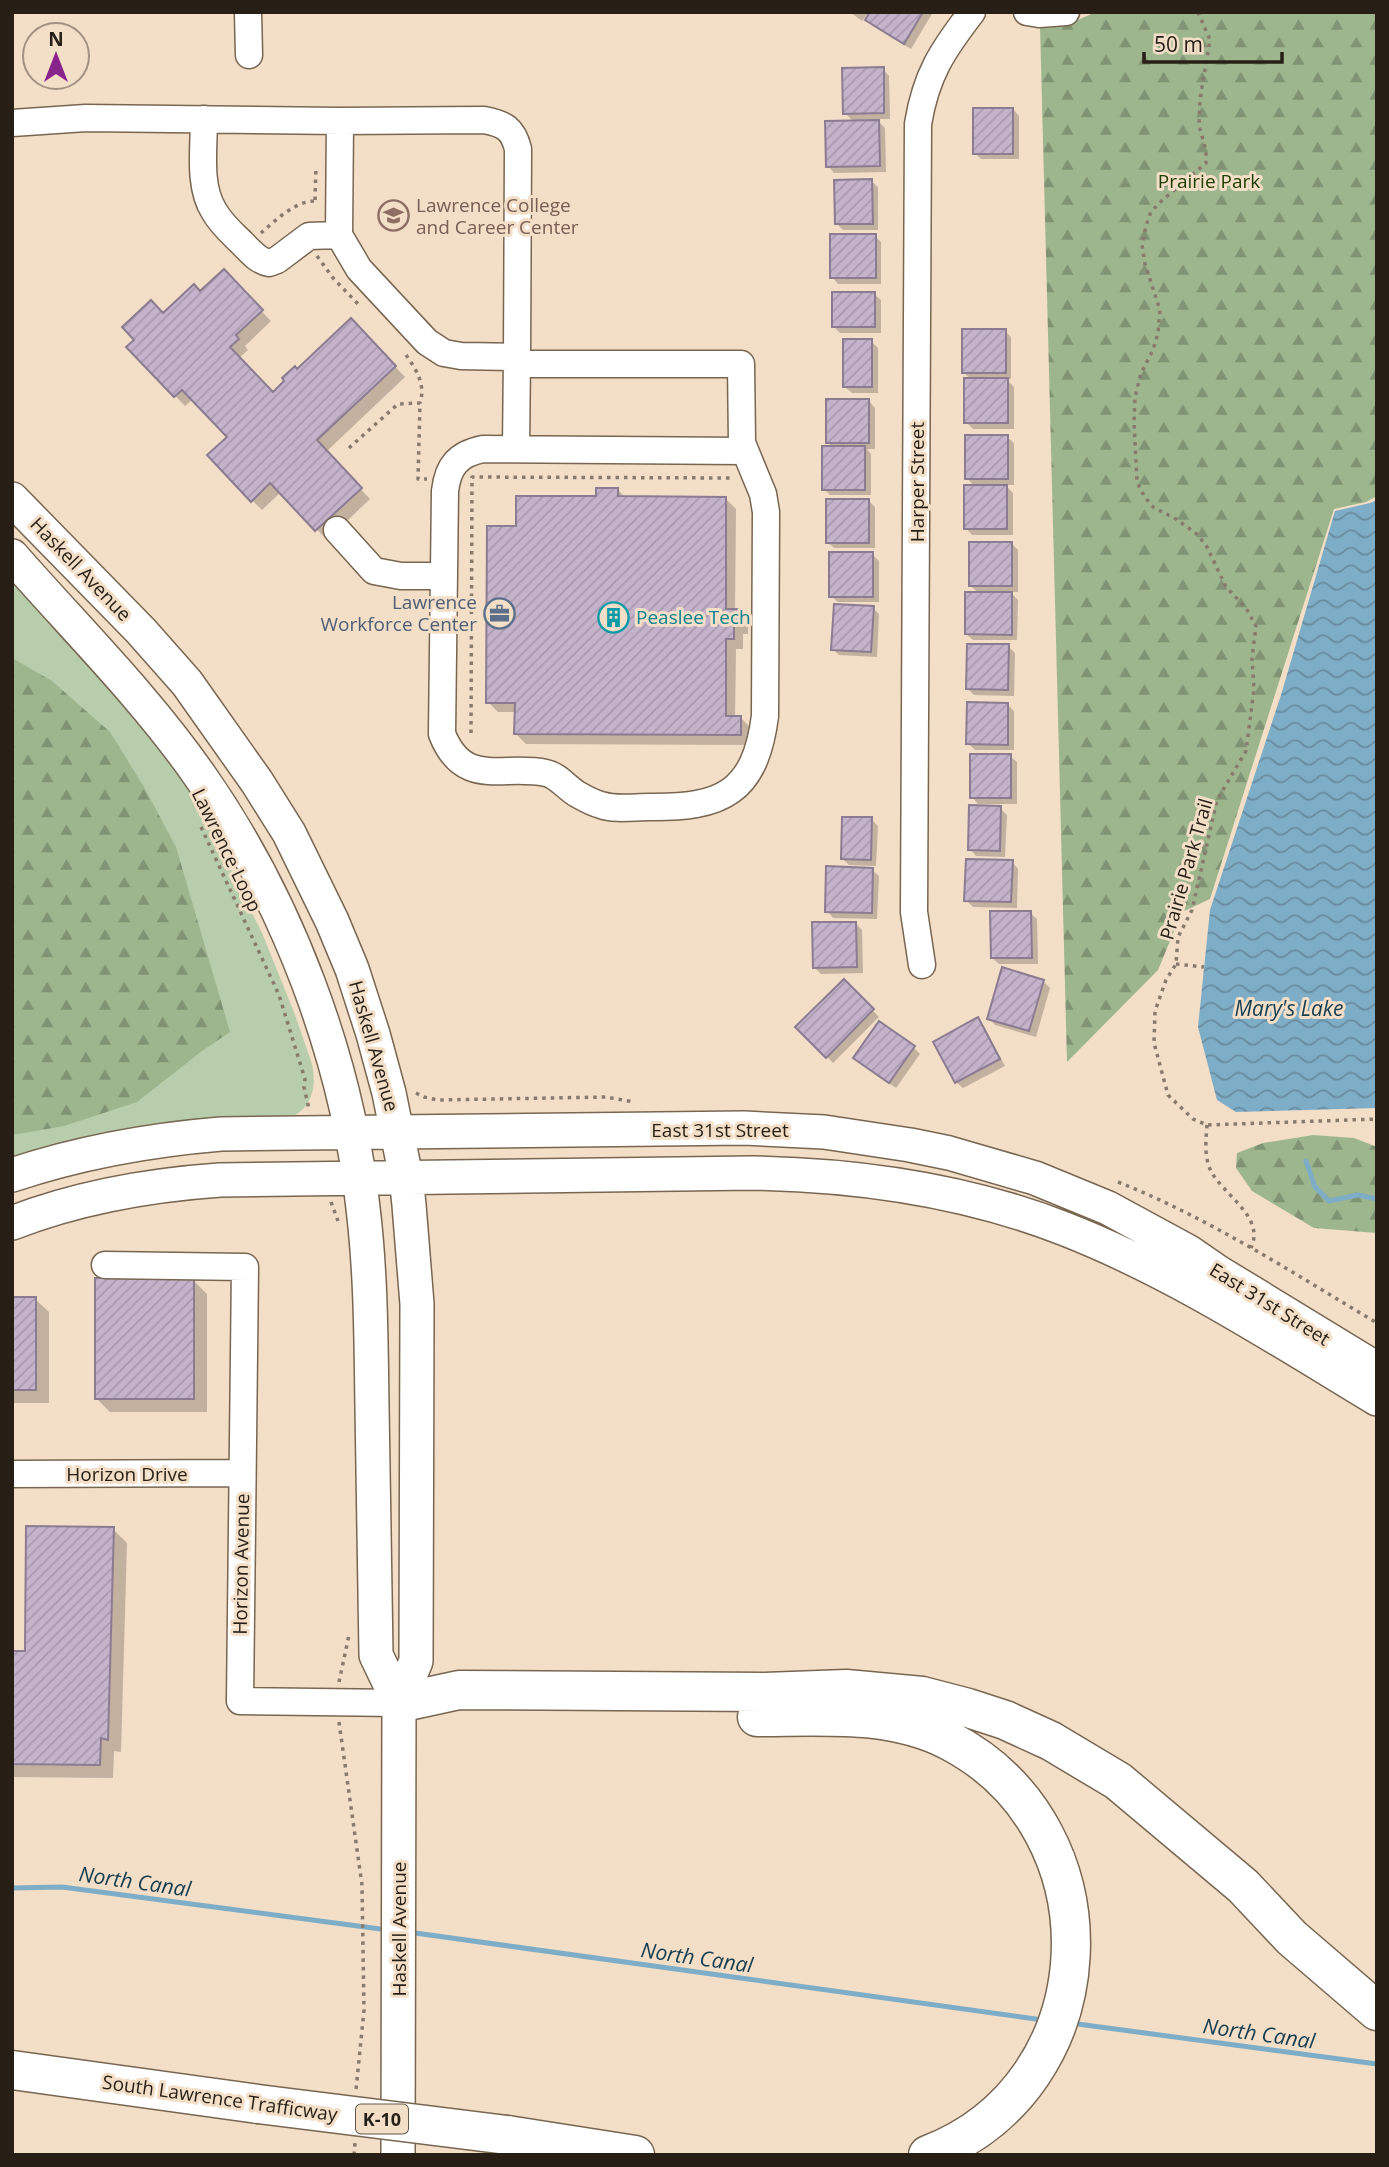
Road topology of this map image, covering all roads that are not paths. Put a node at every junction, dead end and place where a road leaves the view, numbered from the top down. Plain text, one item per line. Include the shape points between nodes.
1 (248, 12) edge
2 (972, 12) edge
3 (1027, 12) edge
4 (1066, 12) edge
5 (249, 55) dead end
6 (204, 119) junction
7 (328, 121) junction
8 (12, 123) edge
9 (328, 235) junction
10 (517, 361) junction
11 (516, 449) junction
12 (744, 451) junction
13 (12, 499) edge
14 (337, 530) dead end
15 (12, 556) edge
16 (444, 576) junction
17 (922, 965) dead end
18 (398, 1132) junction
19 (351, 1133) junction
20 (12, 1175) edge
21 (406, 1177) junction
22 (359, 1178) junction
23 (12, 1223) edge
24 (105, 1265) dead end
25 (1377, 1369) edge
26 (1377, 1399) edge
27 (12, 1474) edge
28 (242, 1474) junction
29 (399, 1703) junction
30 (1364, 2000) edge
31 (12, 2070) edge
32 (398, 2155) edge
33 (635, 2155) edge
34 (928, 2155) edge

1 - 5 street
2 - 17 street, Harper Street via 942,50 929,77 918,124 914,912
3 - 4 street
6 - 7 street
6 - 8 street
6 - 9 street via 205,183 214,211 230,232 270,263 302,239
7 - 9 street
7 - 10 street via 485,120 500,123 514,134 518,149
9 - 10 street via 427,342 444,353
10 - 11 street
10 - 12 street via 741,364
11 - 12 street
11 - 16 street via 469,452 447,475
12 - 16 street via 766,512 765,716 762,742 746,778 709,802 684,807 603,806 549,773 470,769 457,760 442,734
13 - 18 main road, Haskell Avenue via 187,683 289,833 352,969
14 - 16 street via 374,571
15 - 19 main road, Haskell Avenue via 151,712 220,806 260,876 301,965
18 - 19 main road, East 31st Street
18 - 21 main road, Haskell Avenue
18 - 25 main road, East 31st Street via 789,1129 869,1137 949,1153 1035,1178 1140,1223
19 - 20 main road, East 31st Street via 167,1138 86,1153
19 - 22 main road, Haskell Avenue
21 - 22 main road, East 31st Street
21 - 26 main road, East 31st Street via 791,1174 856,1178 935,1191 1063,1228 1141,1262
21 - 29 main road, Haskell Avenue via 417,1304 416,1661
22 - 23 main road, East 31st Street via 166,1184 84,1200
22 - 29 main road, Haskell Avenue via 370,1291 376,1654
24 - 28 street, Horizon Avenue via 245,1267
27 - 28 street, Horizon Drive
28 - 29 street, Horizon Avenue via 240,1701
29 - 30 highway via 459,1690 846,1689 922,1696 968,1708 1051,1741 1118,1781 1243,1886 1292,1938
29 - 32 main road, Haskell Avenue
29 - 34 highway via 459,1716 859,1717 931,1733 981,1761 1013,1789 1041,1826 1062,1874 1070,1966 1058,2022 1027,2079 984,2124
31 - 33 highway, South Lawrence Trafficway / K-10, bridge

